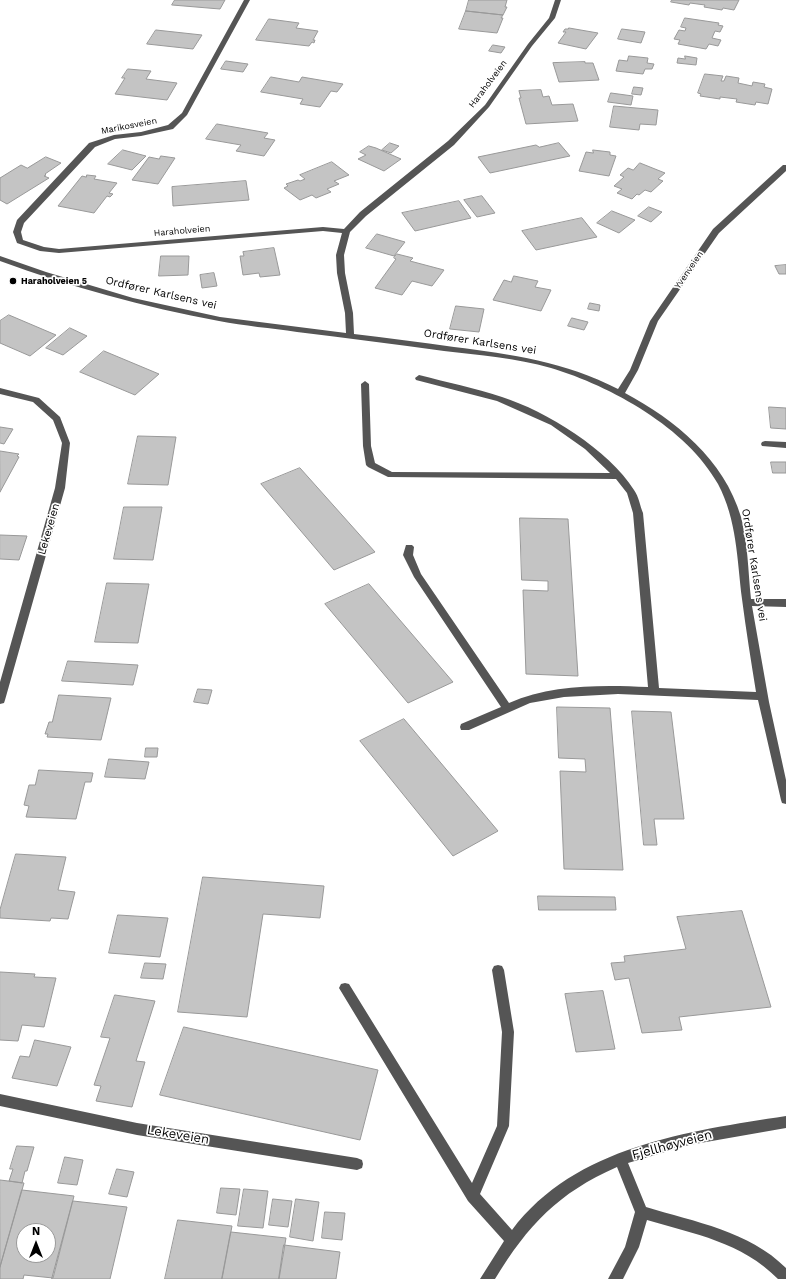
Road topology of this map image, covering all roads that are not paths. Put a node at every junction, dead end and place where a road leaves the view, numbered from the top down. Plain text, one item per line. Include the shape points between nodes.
1 (247, 0) edge
2 (558, 0) edge
3 (786, 167) edge
4 (346, 231) junction
5 (20, 241) joint
6 (0, 258) edge
7 (350, 335) junction
8 (419, 378) dead end
9 (365, 384) dead end
10 (0, 391) edge
11 (620, 393) junction
12 (765, 444) dead end
13 (786, 445) edge
14 (619, 476) junction
15 (409, 548) dead end
16 (747, 602) junction
17 (786, 603) edge
18 (654, 692) junction
19 (763, 696) junction
20 (0, 700) edge
21 (508, 708) junction
22 (465, 727) dead end
23 (786, 800) edge
24 (498, 970) dead end
25 (345, 988) dead end
26 (0, 1100) edge
27 (786, 1122) edge
28 (620, 1160) junction
29 (357, 1164) dead end
30 (473, 1196) junction
31 (642, 1212) junction
32 (512, 1240) junction
33 (786, 1278) edge
34 (487, 1279) edge
35 (614, 1279) edge

1 - 5 street, Marikosveien via 185,114 170,127 114,137 92,145 20,222 17,232
2 - 4 street, Haraholveien via 552,18 487,106 451,143 363,214
3 - 11 street, Yvenveien via 716,231 654,321 634,370
4 - 5 street, Haraholveien via 323,229 59,251
4 - 7 street via 340,255
6 - 7 street, Ordfører Karlsens vei via 43,274 131,300 220,318
7 - 11 street, Ordfører Karlsens vei via 528,360 566,371
8 - 14 street via 500,399 554,423 588,446
9 - 14 street via 367,446 372,465 391,475
10 - 20 street, Lekeveien via 36,400 57,419 66,443 60,488
11 - 16 street, Ordfører Karlsens vei via 649,411 694,447 724,488 733,507 739,536
12 - 13 street
14 - 18 street via 631,492 638,513
15 - 21 street via 408,555 417,575
16 - 17 street
16 - 19 street, Ordfører Karlsens vei
18 - 19 street
18 - 21 street via 618,690 564,693 528,699
19 - 23 street, Ordfører Karlsens vei
21 - 22 street
24 - 30 street via 508,1032 503,1126
25 - 30 street
26 - 29 street, Lekeveien via 136,1128
27 - 28 street, Fjellhøyveien via 715,1133 659,1146
28 - 31 street
28 - 32 street, Fjellhøyveien via 576,1181 542,1207
30 - 32 street
31 - 33 street via 748,1247 772,1263
31 - 35 street via 634,1244 624,1266
32 - 34 street, Fjellhøyveien

